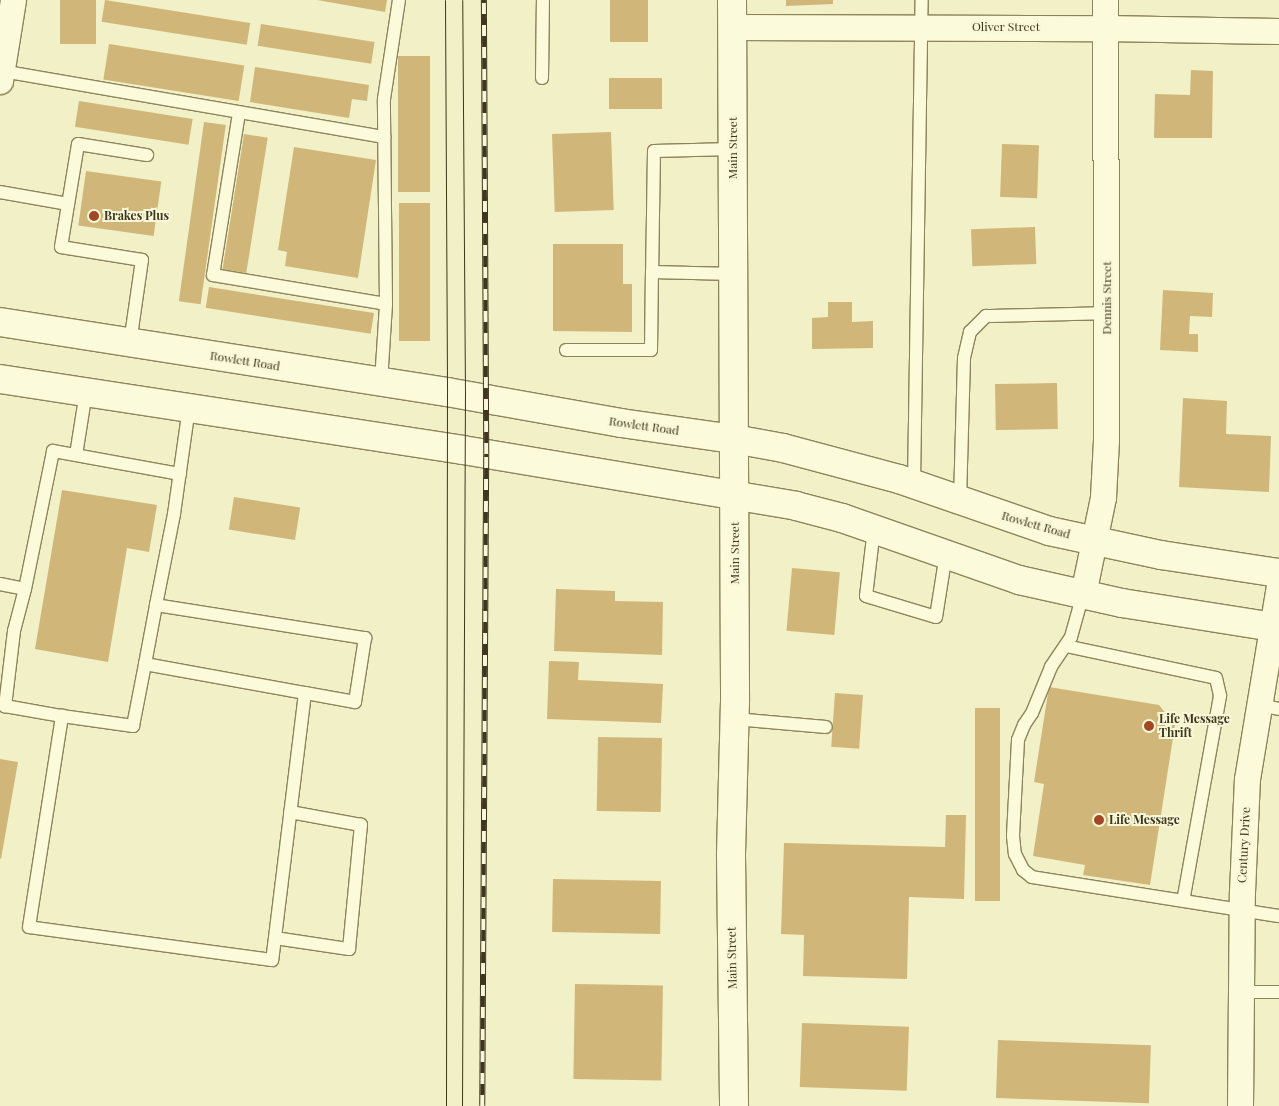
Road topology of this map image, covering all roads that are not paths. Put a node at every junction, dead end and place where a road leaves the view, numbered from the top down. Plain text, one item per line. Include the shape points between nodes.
1 (13, 0) edge
2 (399, 0) edge
3 (543, 0) edge
4 (732, 0) edge
5 (922, 0) edge
6 (1104, 0) edge
7 (922, 27) junction
8 (733, 28) junction
9 (1105, 28) junction
10 (1279, 31) edge
11 (1, 76) edge
12 (542, 78) dead end
13 (239, 113) junction
14 (384, 137) junction
15 (733, 149) junction
16 (147, 155) dead end
17 (0, 192) edge
18 (68, 204) junction
19 (652, 272) junction
20 (733, 274) junction
21 (386, 304) junction
22 (1107, 313) junction
23 (0, 322) edge
24 (130, 343) junction
25 (566, 350) dead end
26 (0, 381) edge
27 (381, 382) junction
28 (86, 392) junction
29 (188, 407) junction
30 (734, 439) junction
31 (76, 454) junction
32 (180, 474) junction
33 (914, 484) junction
34 (735, 496) junction
35 (960, 501) junction
36 (874, 529) junction
37 (1095, 540) junction
38 (946, 554) junction
39 (1279, 573) edge
40 (0, 584) edge
41 (1279, 586) edge
42 (25, 589) junction
43 (1083, 594) junction
44 (156, 606) junction
45 (1275, 628) edge
46 (1066, 646) junction
47 (145, 664) junction
48 (305, 693) junction
49 (1269, 707) edge
50 (62, 716) junction
51 (735, 719) junction
52 (826, 727) dead end
53 (290, 812) junction
54 (1183, 901) junction
55 (1242, 910) junction
56 (1279, 916) edge
57 (275, 938) junction
58 (1240, 992) junction
59 (1279, 992) edge
60 (734, 1106) edge
61 (1240, 1106) edge

1 - 11 street
2 - 14 lane via 384,99
3 - 12 lane
4 - 8 main road, Main Street
5 - 7 lane
6 - 9 street, Dennis Street
7 - 8 street, Oliver Street
7 - 9 street, Oliver Street
7 - 33 lane
8 - 15 main road, Main Street
9 - 10 street, Oliver Street
9 - 22 street, Dennis Street
11 - 13 lane
13 - 14 lane
13 - 21 lane via 212,275
14 - 21 lane
15 - 19 lane via 654,151
15 - 20 main road, Main Street
16 - 18 lane via 78,144
17 - 18 lane
18 - 24 lane via 61,247 142,260
19 - 20 lane
19 - 25 lane via 650,350
20 - 30 main road, Main Street
21 - 27 lane
22 - 35 lane via 986,316 970,332 964,358
22 - 37 street, Dennis Street via 1103,497
23 - 24 main road, Rowlett Road
24 - 27 main road, Rowlett Road
26 - 28 main road
27 - 30 main road, Rowlett Road
28 - 29 main road
28 - 31 lane
29 - 32 lane
29 - 34 main road
30 - 33 main road, Rowlett Road via 817,457
30 - 34 main road, Main Street
31 - 32 lane
31 - 42 lane via 53,451
32 - 44 lane
33 - 35 main road, Rowlett Road
34 - 36 main road via 796,506
34 - 51 main road, Main Street
35 - 37 main road, Rowlett Road via 1049,531
36 - 38 main road
36 - 38 lane via 866,596 936,617
37 - 39 main road, Rowlett Road via 1161,555
37 - 43 street, Dennis Street
38 - 43 main road via 1019,580
40 - 42 lane
41 - 45 street, Century Drive
42 - 50 lane via 14,631 5,706
43 - 45 main road
43 - 46 lane
44 - 47 lane
44 - 48 lane via 365,638 355,702
45 - 49 street, Century Drive
46 - 54 lane via 1216,678 1220,696
46 - 54 lane via 1051,667 1018,740 1013,836 1023,870 1032,877
47 - 48 lane
47 - 50 lane via 133,726
48 - 53 lane
49 - 55 street, Century Drive via 1247,779
50 - 57 lane via 29,927 272,960
51 - 52 lane
51 - 60 main road, Main Street via 731,856
53 - 57 lane
53 - 57 lane via 361,825 349,949
54 - 55 lane
55 - 56 lane
55 - 58 street, Century Drive
58 - 59 lane
58 - 61 street, Century Drive

